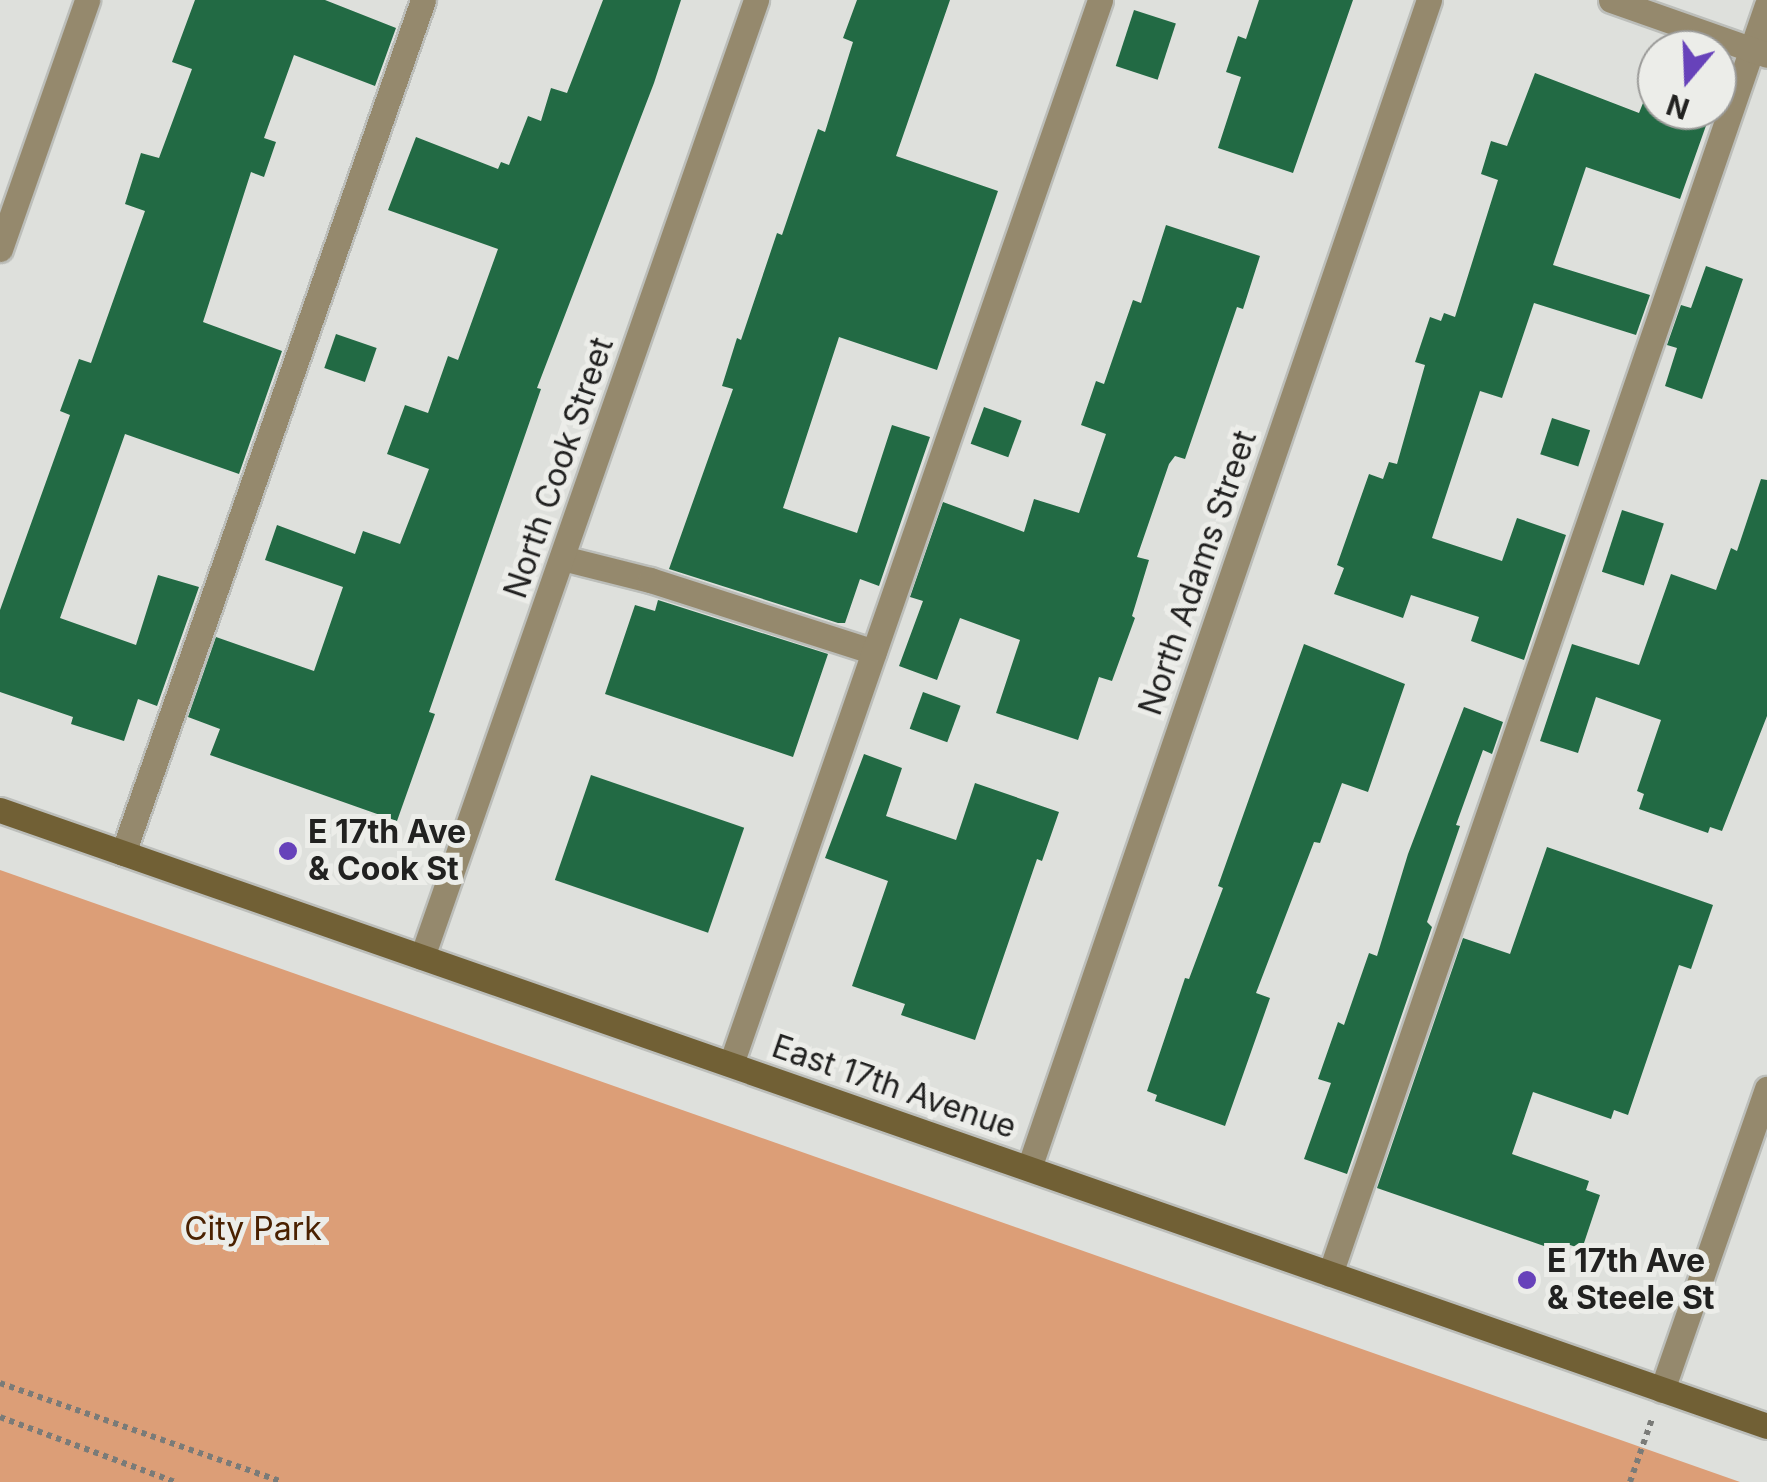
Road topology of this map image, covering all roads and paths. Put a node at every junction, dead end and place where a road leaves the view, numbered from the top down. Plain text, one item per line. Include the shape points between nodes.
1 (87, 0) edge
2 (424, 0) edge
3 (756, 0) edge
4 (1100, 0) edge
5 (1429, 0) edge
6 (1611, 0) edge
7 (1767, 6) edge
8 (1759, 52) edge
9 (0, 248) edge
10 (562, 558) junction
11 (874, 652) junction
12 (0, 810) edge
13 (123, 853) junction
14 (422, 957) junction
15 (731, 1064) junction
16 (1767, 1089) edge
17 (1028, 1168) junction
18 (1330, 1274) junction
19 (0, 1382) edge
20 (1662, 1390) junction
21 (0, 1417) edge
22 (1767, 1426) edge
23 (175, 1482) edge
24 (282, 1482) edge
25 (1630, 1482) edge

1 - 9 street
2 - 13 street
3 - 10 street, North Cook Street
4 - 11 street
5 - 17 street, North Adams Street
6 - 8 street
7 - 8 street
8 - 18 street
10 - 11 street
10 - 14 street, North Cook Street
11 - 15 street
12 - 13 main road, East 17th Avenue
13 - 14 main road, East 17th Avenue
14 - 15 main road, East 17th Avenue
15 - 17 main road, East 17th Avenue
16 - 20 street
17 - 18 main road, East 17th Avenue
18 - 20 main road, East 17th Avenue
19 - 24 path
20 - 22 main road, East 17th Avenue
20 - 25 path
21 - 23 path

